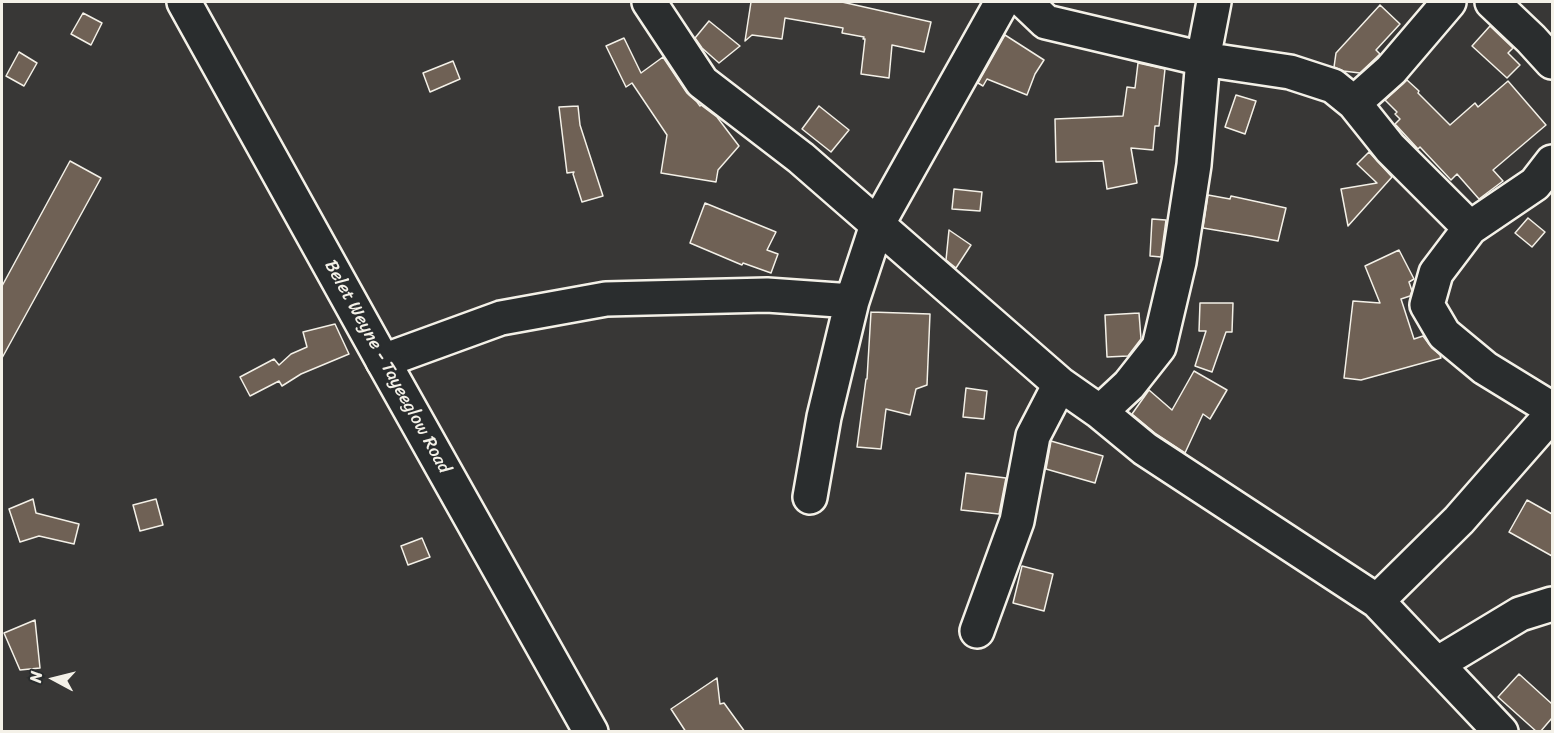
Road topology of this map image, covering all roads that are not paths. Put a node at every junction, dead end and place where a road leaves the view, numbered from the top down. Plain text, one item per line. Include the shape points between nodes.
1 (184, 2) edge
2 (649, 2) edge
3 (1002, 2) edge
4 (1025, 2) edge
5 (1214, 2) edge
6 (1449, 2) edge
7 (1492, 2) edge
8 (1203, 59) junction
9 (1552, 62) edge
10 (1354, 103) junction
11 (1547, 182) edge
12 (877, 225) junction
13 (1470, 228) junction
14 (852, 301) junction
15 (383, 361) junction
16 (1060, 384) junction
17 (1552, 409) edge
18 (1100, 412) junction
19 (1552, 414) edge
20 (810, 497) dead end
21 (1377, 601) junction
22 (1552, 604) edge
23 (977, 631) dead end
24 (1437, 664) junction
25 (591, 732) edge
26 (1501, 732) edge

1 - 15 street, Belet Weyne - Tayeeglow Road
2 - 12 street via 702,82 801,158
3 - 12 street
4 - 8 street via 1046,22
5 - 8 street
6 - 10 street via 1391,70
7 - 9 street
8 - 10 street via 1290,72 1333,86
8 - 18 street via 1194,165 1179,262 1159,347 1130,386
10 - 13 street via 1390,148
11 - 13 street
12 - 14 street
12 - 16 street
13 - 17 street via 1436,273 1427,305 1452,341 1485,368
14 - 15 street via 767,295 606,299 501,318
14 - 20 street via 824,417
15 - 25 street, Belet Weyne - Tayeeglow Road
16 - 18 street
16 - 23 street via 1032,436 1017,521
18 - 21 street via 1145,449
19 - 21 street via 1459,520
21 - 24 street
22 - 24 street via 1520,614
24 - 26 street

